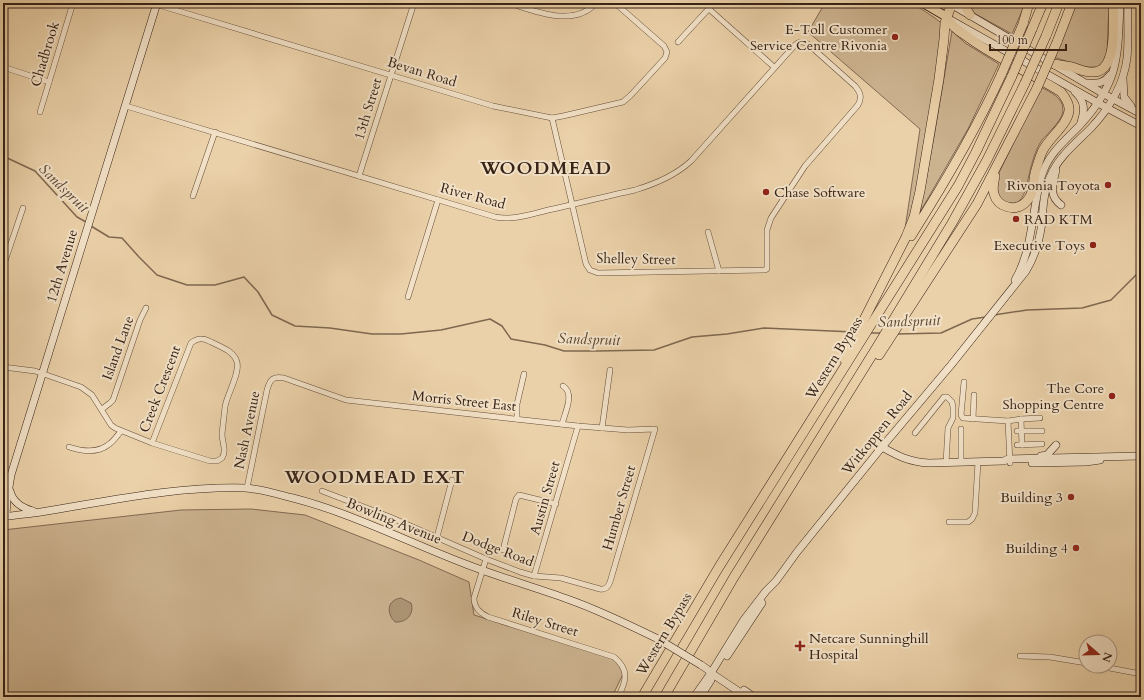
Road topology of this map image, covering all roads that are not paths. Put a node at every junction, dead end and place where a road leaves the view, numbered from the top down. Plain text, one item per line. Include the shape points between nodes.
1 (74, 3) edge
2 (414, 3) edge
3 (509, 3) edge
4 (596, 3) edge
5 (615, 3) edge
6 (714, 3) edge
7 (923, 3) edge
8 (951, 3) edge
9 (965, 3) edge
10 (1029, 3) edge
11 (1043, 3) edge
12 (1059, 3) edge
13 (1072, 3) edge
14 (1113, 3) edge
15 (1120, 3) edge
16 (1128, 3) edge
17 (155, 4) edge
18 (709, 9) junction
19 (970, 15) junction
20 (947, 17) junction
21 (678, 42) dead end
22 (1054, 64) junction
23 (3, 67) edge
24 (774, 67) junction
25 (1114, 71) junction
26 (391, 76) junction
27 (1123, 77) junction
28 (49, 82) junction
29 (1084, 82) junction
30 (1071, 87) junction
31 (1104, 94) junction
32 (1112, 98) junction
33 (1098, 103) junction
34 (126, 106) junction
35 (1106, 108) junction
36 (1134, 110) junction
37 (40, 112) dead end
38 (1141, 114) edge
39 (552, 118) junction
40 (1079, 126) junction
41 (1141, 126) edge
42 (215, 132) junction
43 (1058, 162) junction
44 (999, 163) junction
45 (360, 176) junction
46 (193, 196) dead end
47 (438, 200) junction
48 (571, 205) junction
49 (1061, 205) dead end
50 (23, 208) dead end
51 (708, 232) dead end
52 (3, 267) edge
53 (767, 269) joint
54 (719, 270) junction
55 (889, 271) junction
56 (408, 297) dead end
57 (1005, 298) junction
58 (146, 308) dead end
59 (874, 310) junction
60 (901, 315) junction
61 (3, 367) edge
62 (610, 370) dead end
63 (42, 373) junction
64 (524, 374) dead end
65 (274, 378) joint
66 (964, 382) dead end
67 (567, 386) dead end
68 (974, 395) dead end
69 (101, 408) junction
70 (517, 418) junction
71 (1040, 418) dead end
72 (973, 419) junction
73 (1021, 419) junction
74 (1008, 421) junction
75 (562, 424) junction
76 (578, 426) junction
77 (602, 428) junction
78 (655, 429) joint
79 (961, 429) dead end
80 (121, 431) junction
81 (1019, 431) junction
82 (1042, 431) dead end
83 (915, 433) dead end
84 (152, 443) junction
85 (1042, 444) dead end
86 (1056, 445) dead end
87 (882, 446) junction
88 (68, 447) dead end
89 (1113, 457) junction
90 (1140, 457) edge
91 (1023, 459) junction
92 (1008, 461) junction
93 (961, 462) junction
94 (978, 462) junction
95 (946, 463) junction
96 (452, 480) dead end
97 (8, 487) junction
98 (247, 488) junction
99 (322, 491) dead end
100 (556, 504) junction
101 (38, 512) junction
102 (5, 516) edge
103 (949, 522) dead end
104 (437, 538) junction
105 (504, 550) dead end
106 (486, 559) junction
107 (483, 571) junction
108 (534, 576) junction
109 (602, 589) joint
110 (1020, 656) dead end
111 (1078, 661) edge
112 (1118, 670) edge
113 (710, 671) junction
114 (1141, 674) edge
115 (1141, 685) edge
116 (618, 697) edge
117 (642, 697) edge
118 (664, 697) edge
119 (694, 697) edge
120 (700, 697) edge
121 (747, 697) edge
122 (754, 697) edge
123 (1139, 697) edge

1 - 28 street, Chadbrook
2 - 26 street, 13th Street
3 - 4 street via 540,13 572,16 583,13
5 - 39 street, Bevan Road via 664,46 667,52 665,58 623,102
6 - 18 street
7 - 20 main road
8 - 19 main road
8 - 20 highway
9 - 19 highway
10 - 55 highway, bridge via 1023,24 989,102
11 - 59 highway, Western Bypass, bridge via 1012,76 958,186
12 - 60 highway, bridge via 1025,83 987,160
13 - 44 highway, bridge via 1037,88
14 - 22 highway via 1112,52 1105,68 1099,72 1092,72
15 - 25 main road, Witkoppen Road
16 - 27 main road, Witkoppen Road via 1127,56
17 - 26 street, Bevan Road
17 - 34 main road, 12th Avenue
18 - 21 street
18 - 24 street
19 - 22 main road
20 - 30 main road
20 - 44 highway via 955,28 991,53 1061,92 1068,104 1069,112 1043,150 1032,191 1021,206 1004,206 994,195 993,185
20 - 55 highway via 939,79 917,202 906,238
22 - 29 main road
23 - 28 street
24 - 48 street, River Road via 692,161 677,172 644,187
24 - 53 street, River Road via 795,45 805,42 858,90 861,98 858,105 805,166 771,218 767,230
25 - 29 main road via 1101,83
25 - 31 main road, Witkoppen Road
26 - 39 street, Bevan Road via 492,106
26 - 45 street, 13th Street
27 - 32 main road, Witkoppen Road
27 - 36 main road via 1124,97
28 - 37 street, Chadbrook
29 - 31 main road
30 - 33 main road
30 - 40 main road via 1084,105
31 - 32 main road
31 - 33 main road, Witkoppen Road
32 - 35 main road, Witkoppen Road
32 - 36 main road
33 - 35 main road
33 - 40 main road, Witkoppen Road
34 - 42 street, River Road
34 - 63 main road, 12th Avenue
35 - 41 main road
35 - 43 main road, Witkoppen Road
36 - 38 main road
39 - 48 street, Shelley Street
40 - 57 main road, Witkoppen Road via 1046,164 1039,184 1025,259
42 - 45 street, River Road
42 - 46 street
43 - 49 main road via 1052,191
43 - 57 main road, Witkoppen Road via 1046,188 1042,223 1033,258
44 - 60 highway via 977,204
45 - 47 street, River Road
47 - 48 street, River Road via 506,219
47 - 56 street
48 - 54 street, Shelley Street via 586,264 593,272
50 - 52 street
51 - 54 street
53 - 54 street, Shelley Street
55 - 59 highway
57 - 87 main road, Witkoppen Road
58 - 69 street, Island Lane via 113,397
59 - 117 highway, Western Bypass via 810,422 719,567
60 - 118 highway via 845,408 823,434 734,577
61 - 63 street
62 - 77 street
63 - 69 street via 82,387 92,395
63 - 97 main road, 12th Avenue
64 - 70 street via 517,404
65 - 70 street, Morris Street East via 284,378 346,400
65 - 98 street, Nash Avenue via 267,390
66 - 72 street via 962,417
67 - 75 street via 569,397
68 - 72 street
69 - 80 street via 111,425
70 - 75 street, Morris Street East
71 - 73 street
72 - 74 street
73 - 74 street
73 - 81 street
74 - 92 street
75 - 76 street, Morris Street East
76 - 77 street, Morris Street East
76 - 100 street, Austin Street
77 - 78 street, Morris Street East
78 - 109 street, Humber Street via 610,582
79 - 93 street
80 - 84 street
80 - 88 street via 108,445 100,449 89,452
81 - 82 street
81 - 85 street via 1020,445
83 - 95 street via 944,397 948,397 953,404 953,418 948,428
84 - 84 street, Creek Crescent via 210,461 220,460 224,453 222,435 225,409 237,366 231,352 205,339 197,339 191,343
86 - 91 main road via 1047,454
87 - 95 main road via 907,460
87 - 113 main road, Witkoppen Road via 766,591
89 - 90 main road
89 - 91 main road
89 - 92 main road via 1086,462
91 - 92 main road
92 - 94 main road
93 - 94 main road
93 - 95 main road
94 - 103 street via 974,516 965,523
96 - 104 street
97 - 101 main road via 16,503 22,508
97 - 102 main road, 12th Avenue
98 - 101 main road, Bowling Avenue via 165,491
98 - 107 main road, Bowling Avenue via 305,501 340,513
99 - 104 street, Dodge Road
100 - 105 street via 519,495
100 - 108 street, Austin Street
101 - 102 main road, Bowling Avenue
104 - 106 street, Dodge Road
106 - 107 street, Riley Street
106 - 108 street, Dodge Road
107 - 113 main road, Bowling Avenue, bridge via 569,599 624,622 658,639
107 - 116 street, Riley Street via 474,598 479,611 488,617 614,657 625,674
108 - 109 street, Dodge Road via 561,578
110 - 111 street via 1050,656
112 - 114 street
113 - 119 main road, Witkoppen Road
113 - 120 main road, Witkoppen Road
113 - 121 main road
113 - 122 main road
115 - 123 street

